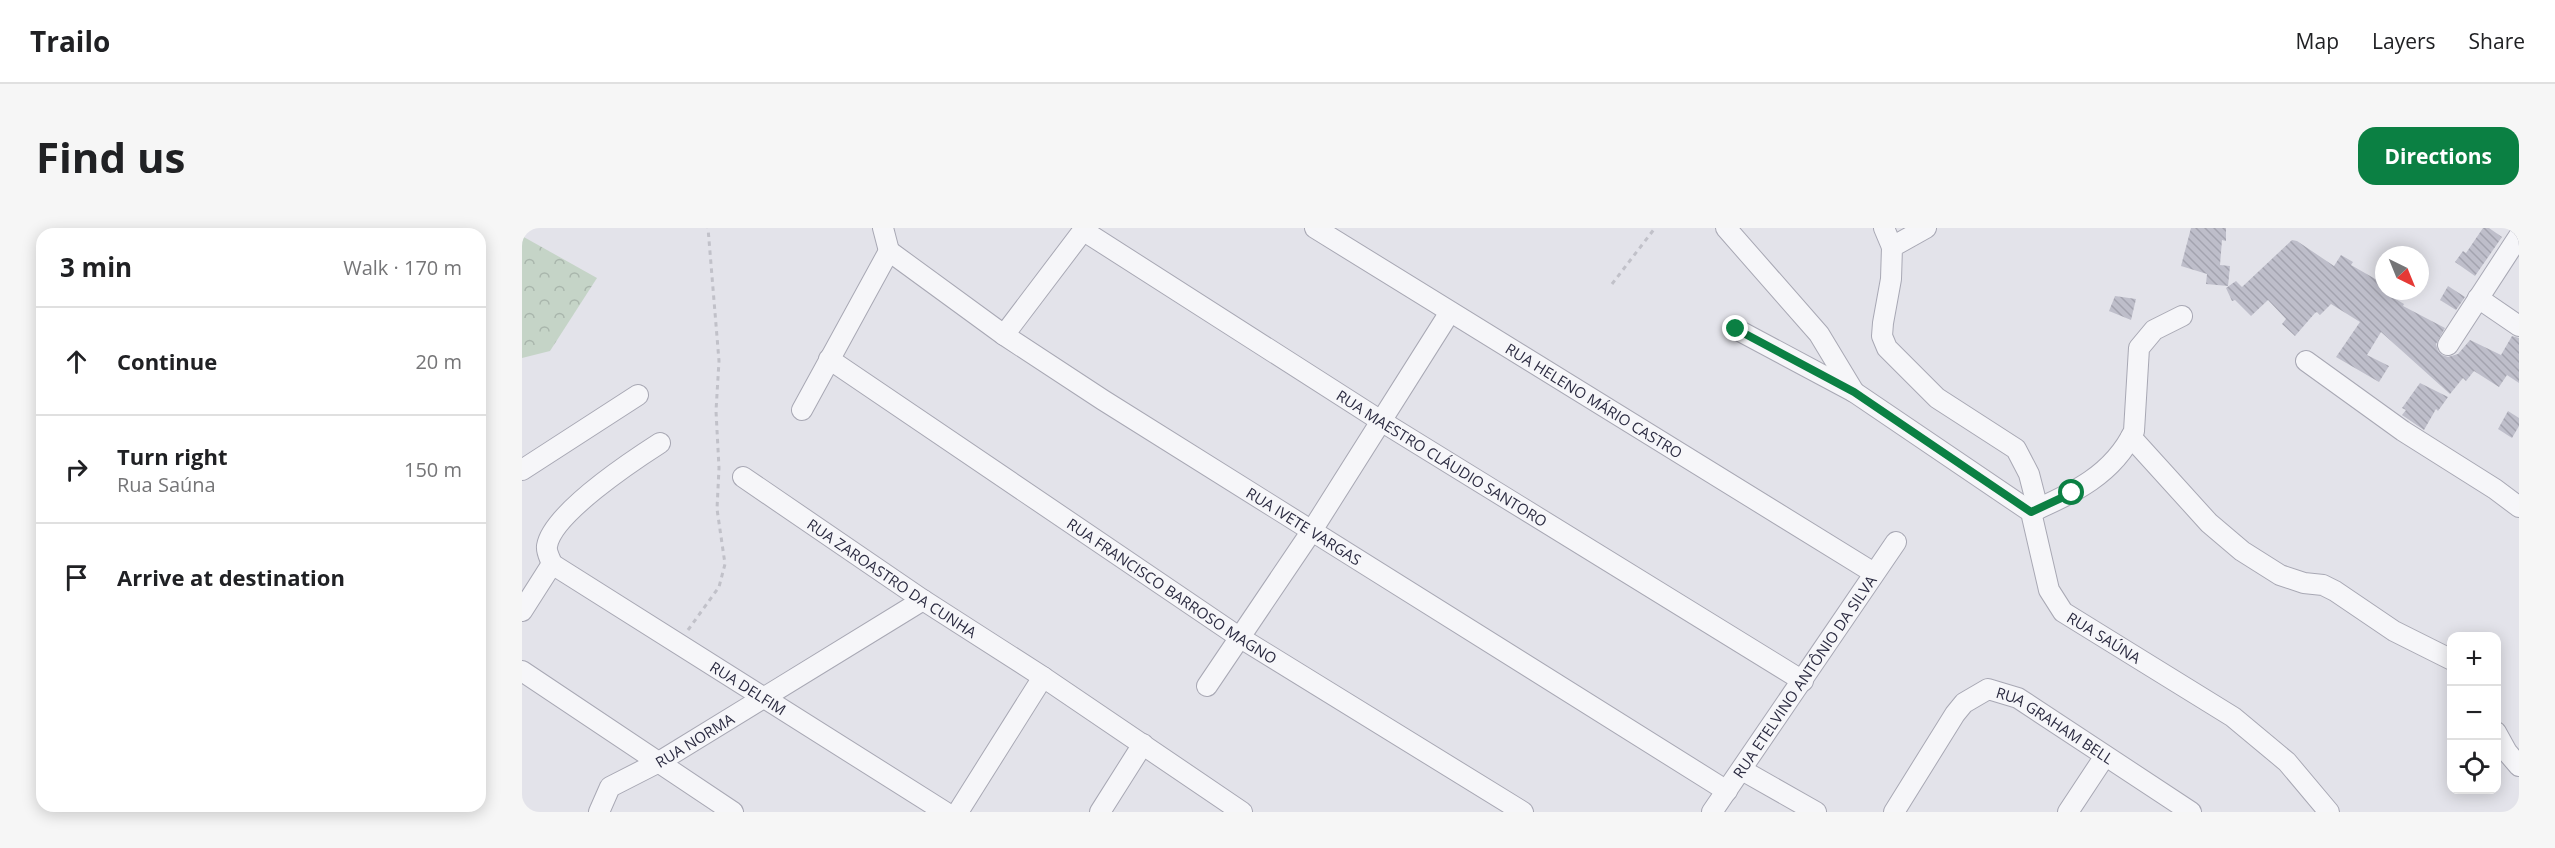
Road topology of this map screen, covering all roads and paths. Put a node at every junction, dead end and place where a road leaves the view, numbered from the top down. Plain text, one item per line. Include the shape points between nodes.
1 (708, 228) edge
2 (883, 228) edge
3 (1315, 228) edge
4 (1655, 228) edge
5 (1726, 228) edge
6 (1884, 228) edge
7 (1926, 228) edge
8 (1085, 229) edge
9 (2519, 236) edge
10 (1892, 247) junction
11 (889, 251) junction
12 (1612, 284) dead end
13 (2478, 298) junction
14 (1450, 312) junction
15 (2182, 316) dead end
16 (2519, 326) edge
17 (1736, 329) dead end
18 (1004, 335) junction
19 (2448, 345) dead end
20 (829, 359) junction
21 (2306, 361) dead end
22 (1854, 392) junction
23 (638, 395) dead end
24 (802, 410) dead end
25 (1382, 421) junction
26 (2131, 437) junction
27 (660, 443) dead end
28 (522, 470) edge
29 (743, 477) dead end
30 (2519, 507) edge
31 (2034, 511) junction
32 (1311, 532) junction
33 (1896, 543) dead end
34 (552, 564) junction
35 (1874, 573) junction
36 (923, 600) junction
37 (522, 611) edge
38 (1239, 637) junction
39 (679, 643) junction
40 (2447, 658) edge
41 (522, 671) edge
42 (1043, 678) junction
43 (1803, 681) junction
44 (1207, 686) dead end
45 (764, 699) junction
46 (2500, 740) edge
47 (1143, 744) junction
48 (2105, 756) junction
49 (659, 762) junction
50 (2519, 766) edge
51 (1742, 770) junction
52 (1727, 791) junction
53 (2327, 811) edge
54 (599, 812) edge
55 (733, 812) edge
56 (945, 812) edge
57 (958, 812) edge
58 (1100, 812) edge
59 (1242, 812) edge
60 (1523, 812) edge
61 (1712, 812) edge
62 (1816, 812) edge
63 (1894, 812) edge
64 (2068, 812) edge
65 (2191, 812) edge

1 - 39 path via 719,361 717,509 725,564 719,586
2 - 11 street
3 - 14 street, RUA HELENO MÁRIO CASTRO
4 - 12 path
5 - 22 street via 1819,334
6 - 10 street
7 - 10 street
8 - 18 street
8 - 25 street, RUA MAESTRO CLÁUDIO SANTORO
9 - 13 street
10 - 31 street, RUA SAÚNA via 1882,336 1887,348 1937,398 2016,449 2029,474
11 - 18 street, RUA IVETE VARGAS
11 - 20 street
13 - 16 street
13 - 19 street
14 - 25 street
14 - 35 street, RUA HELENO MÁRIO CASTRO
15 - 26 street via 2154,330 2139,348
17 - 22 street
18 - 32 street, RUA IVETE VARGAS
20 - 24 street
20 - 38 street, RUA FRANCISCO BARROSO MAGNO
21 - 30 street
22 - 31 street
23 - 28 street
25 - 32 street
25 - 43 street, RUA MAESTRO CLÁUDIO SANTORO
26 - 31 street via 2090,484
26 - 40 street via 2209,523 2242,551 2280,575 2335,591 2394,631
27 - 34 street via 601,482 551,533 546,549
29 - 36 street, RUA ZAROASTRO DA CUNHA
31 - 53 street, RUA SAÚNA via 2049,590 2063,612 2233,717 2287,762
32 - 38 street
32 - 52 street, RUA IVETE VARGAS
33 - 35 street, RUA ETELVINO ANTÔNIO DA SILVA
34 - 37 street
34 - 39 street, RUA DELFIM
35 - 43 street, RUA ETELVINO ANTÔNIO DA SILVA
36 - 42 street, RUA ZAROASTRO DA CUNHA
36 - 45 street, RUA NORMA
38 - 44 street
38 - 60 street, RUA FRANCISCO BARROSO MAGNO
39 - 45 street, RUA DELFIM
41 - 49 street
42 - 47 street, RUA ZAROASTRO DA CUNHA
42 - 57 street
43 - 51 street, RUA ETELVINO ANTÔNIO DA SILVA
45 - 49 street, RUA NORMA
45 - 56 street, RUA DELFIM
46 - 50 street
47 - 58 street
47 - 59 street, RUA ZAROASTRO DA CUNHA
48 - 63 street, RUA GRAHAM BELL via 2018,698 1988,689 1969,699 1955,714
48 - 64 street
48 - 65 street, RUA GRAHAM BELL
49 - 54 street, RUA NORMA via 610,787
49 - 55 street
51 - 52 street, RUA ETELVINO ANTÔNIO DA SILVA
51 - 62 street
52 - 61 street, RUA ETELVINO ANTÔNIO DA SILVA

